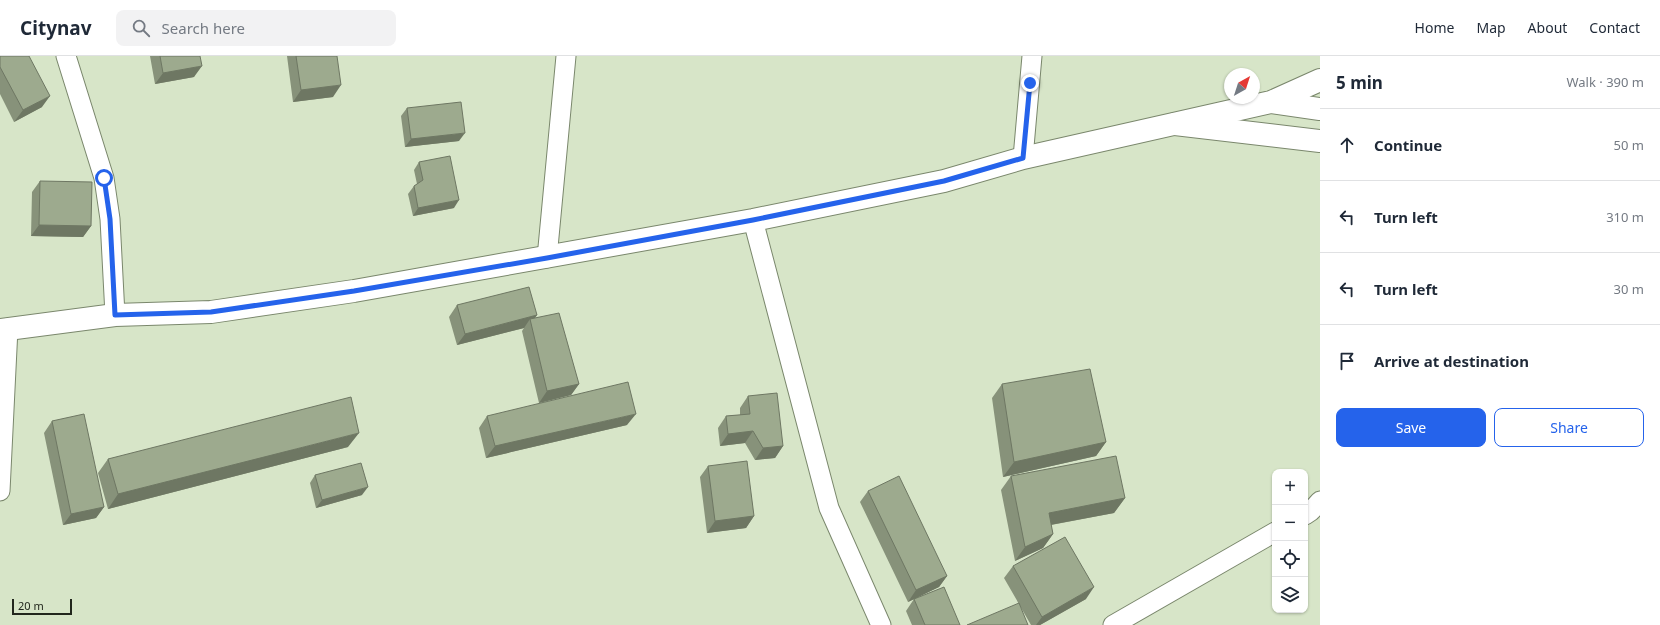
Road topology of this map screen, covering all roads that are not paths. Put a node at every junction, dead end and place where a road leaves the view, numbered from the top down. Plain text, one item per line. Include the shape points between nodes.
1 (66, 56) edge
2 (566, 56) edge
3 (1032, 56) edge
4 (1320, 80) edge
5 (1271, 102) junction
6 (1320, 109) edge
7 (1175, 124) junction
8 (1320, 141) edge
9 (1023, 158) junction
10 (753, 220) junction
11 (547, 258) junction
12 (115, 315) junction
13 (4, 329) edge
14 (0, 491) edge
15 (1320, 501) edge
16 (1308, 513) edge
17 (1272, 534) edge
18 (881, 625) edge
19 (1113, 625) edge

1 - 12 street via 104,178 110,219
2 - 11 street
3 - 9 street
4 - 5 street
5 - 6 street
5 - 7 street
7 - 8 street
7 - 9 street
9 - 10 street via 944,181
10 - 11 street
10 - 18 street via 828,508
11 - 12 street via 211,312
12 - 13 street
13 - 14 street
15 - 16 street
17 - 19 street

